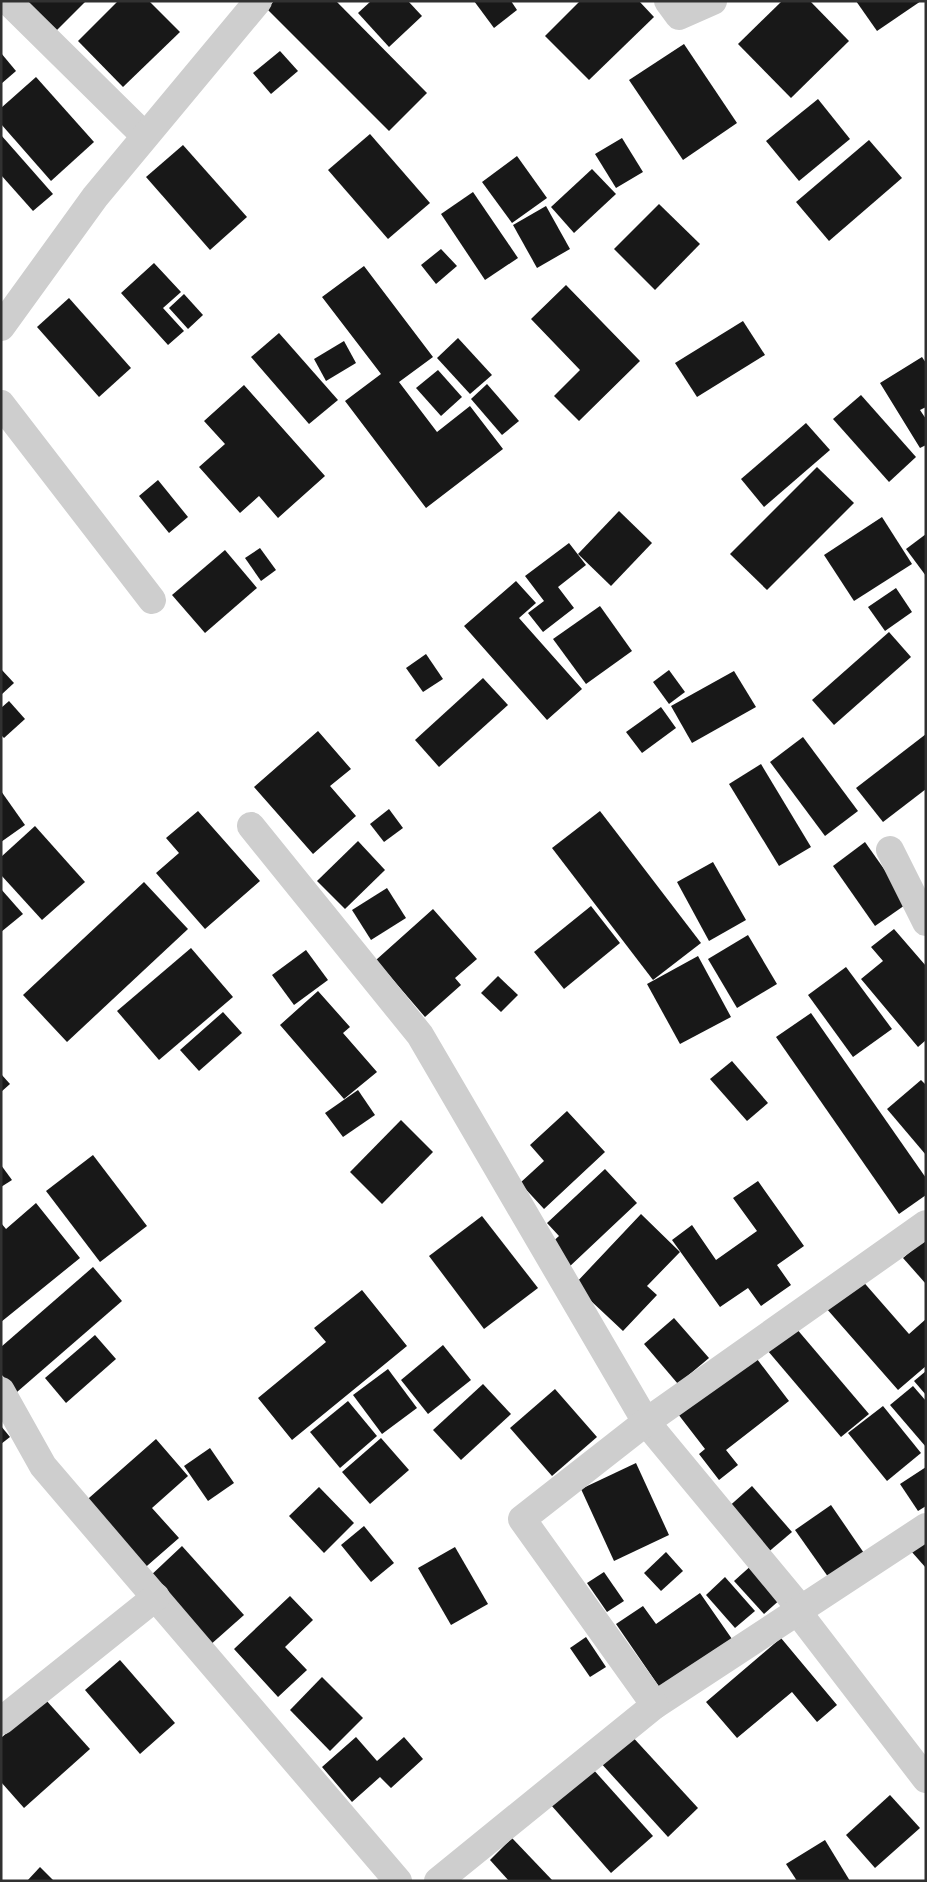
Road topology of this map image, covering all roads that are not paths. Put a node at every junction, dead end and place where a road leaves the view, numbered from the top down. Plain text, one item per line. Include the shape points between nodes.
1 (8, 1) edge
2 (258, 1) edge
3 (668, 1) edge
4 (713, 1) edge
5 (146, 136) junction
6 (1, 327) edge
7 (1, 404) edge
8 (152, 600) dead end
9 (251, 826) dead end
10 (890, 850) dead end
11 (926, 922) edge
12 (926, 1224) edge
13 (1, 1391) edge
14 (646, 1422) junction
15 (926, 1527) edge
16 (156, 1597) junction
17 (800, 1608) junction
18 (655, 1705) junction
19 (1, 1721) edge
20 (926, 1779) edge
21 (398, 1881) edge
22 (438, 1881) edge

1 - 5 street
2 - 5 street
3 - 4 street via 679,16
5 - 6 street via 95,197
7 - 8 street
9 - 14 street via 420,1036
10 - 11 street
12 - 14 street
13 - 16 street via 43,1466
14 - 17 street
14 - 18 street via 522,1519
15 - 17 street
16 - 19 street
16 - 21 street
17 - 18 street
17 - 20 street via 797,1611
18 - 22 street

